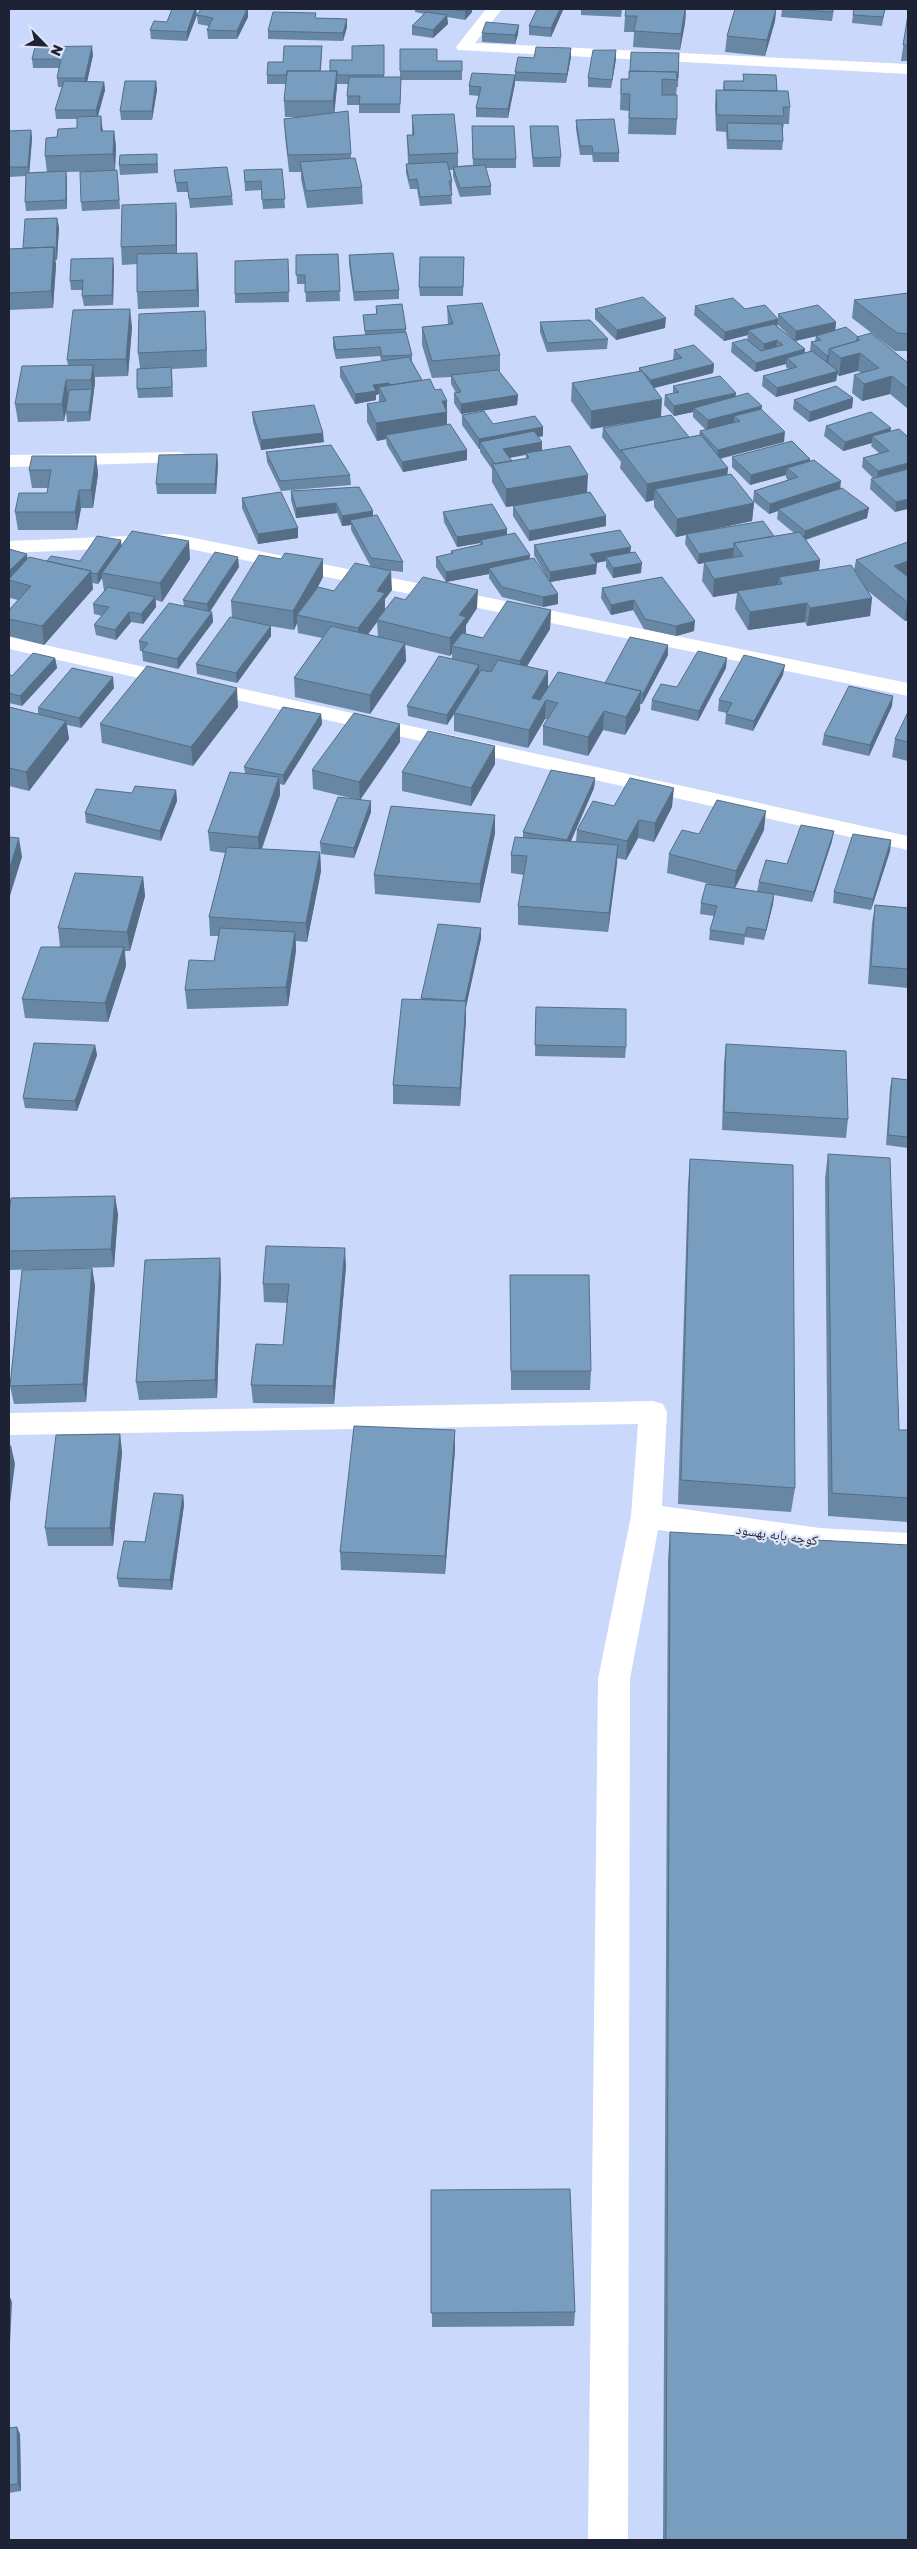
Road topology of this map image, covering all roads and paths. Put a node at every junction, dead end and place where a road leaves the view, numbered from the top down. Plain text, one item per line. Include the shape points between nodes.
1 (494, 9) edge
2 (908, 69) edge
3 (179, 458) edge
4 (9, 461) edge
5 (9, 547) edge
6 (9, 643) edge
7 (908, 690) edge
8 (908, 843) edge
9 (9, 1424) edge
10 (646, 1516) junction
11 (908, 1545) edge
12 (608, 2540) edge

1 - 2 street via 464,46
3 - 4 street
5 - 7 street via 175,540
6 - 8 street
9 - 10 street via 653,1412
10 - 11 street, کوچه بابه بهسود via 820,1540
10 - 12 street via 614,1679

